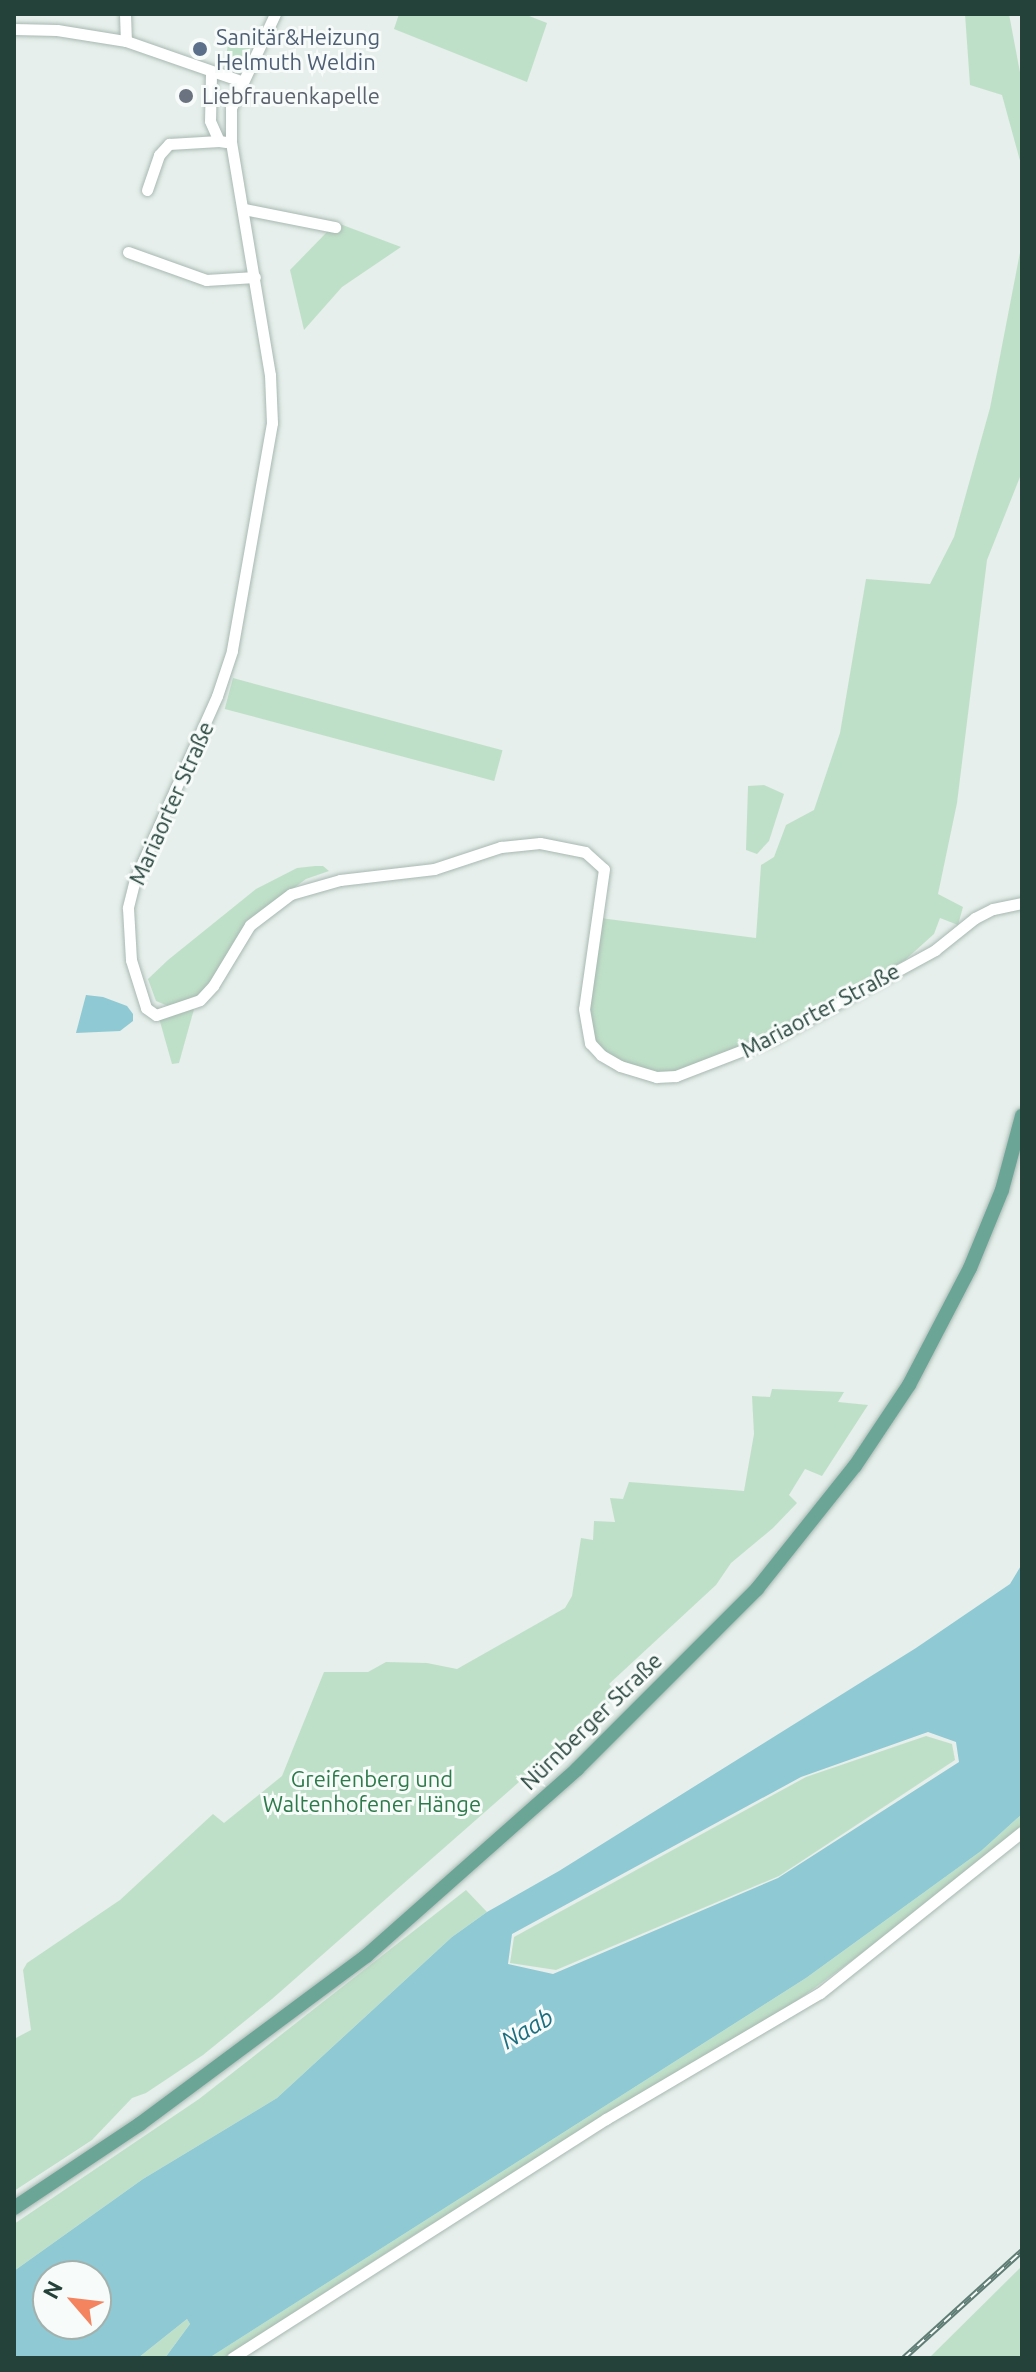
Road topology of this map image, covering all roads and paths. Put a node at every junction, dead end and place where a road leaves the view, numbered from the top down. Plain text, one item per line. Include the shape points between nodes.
1 (125, 14) edge
2 (275, 14) edge
3 (14, 29) edge
4 (126, 41) junction
5 (211, 74) junction
6 (241, 81) junction
7 (225, 142) junction
8 (147, 190) dead end
9 (244, 209) junction
10 (335, 227) dead end
11 (128, 252) dead end
12 (255, 277) junction
13 (1022, 903) edge
14 (1022, 1116) edge
15 (1022, 1832) edge
16 (14, 2208) edge
17 (232, 2358) edge

1 - 4 street
2 - 6 street
3 - 4 street
4 - 5 street
5 - 6 street
5 - 7 street via 210,121
6 - 7 street
7 - 8 street via 169,144 159,155
7 - 9 street
9 - 10 street
9 - 12 street
11 - 12 street via 206,280
12 - 13 street, Mariaorter Straße via 272,423 232,651 135,879 128,908 131,960 146,1008 156,1015 200,1000 250,925 291,894 340,880 434,869 517,843 540,843 585,852 604,869 584,1009 590,1043 620,1066 656,1077 676,1076 772,1039 935,950 975,918
14 - 16 main road, Nürnberger Straße via 1002,1190 970,1268 909,1385 855,1466 757,1589 577,1769 366,1956 140,2124
15 - 17 street via 820,1993 606,2119

